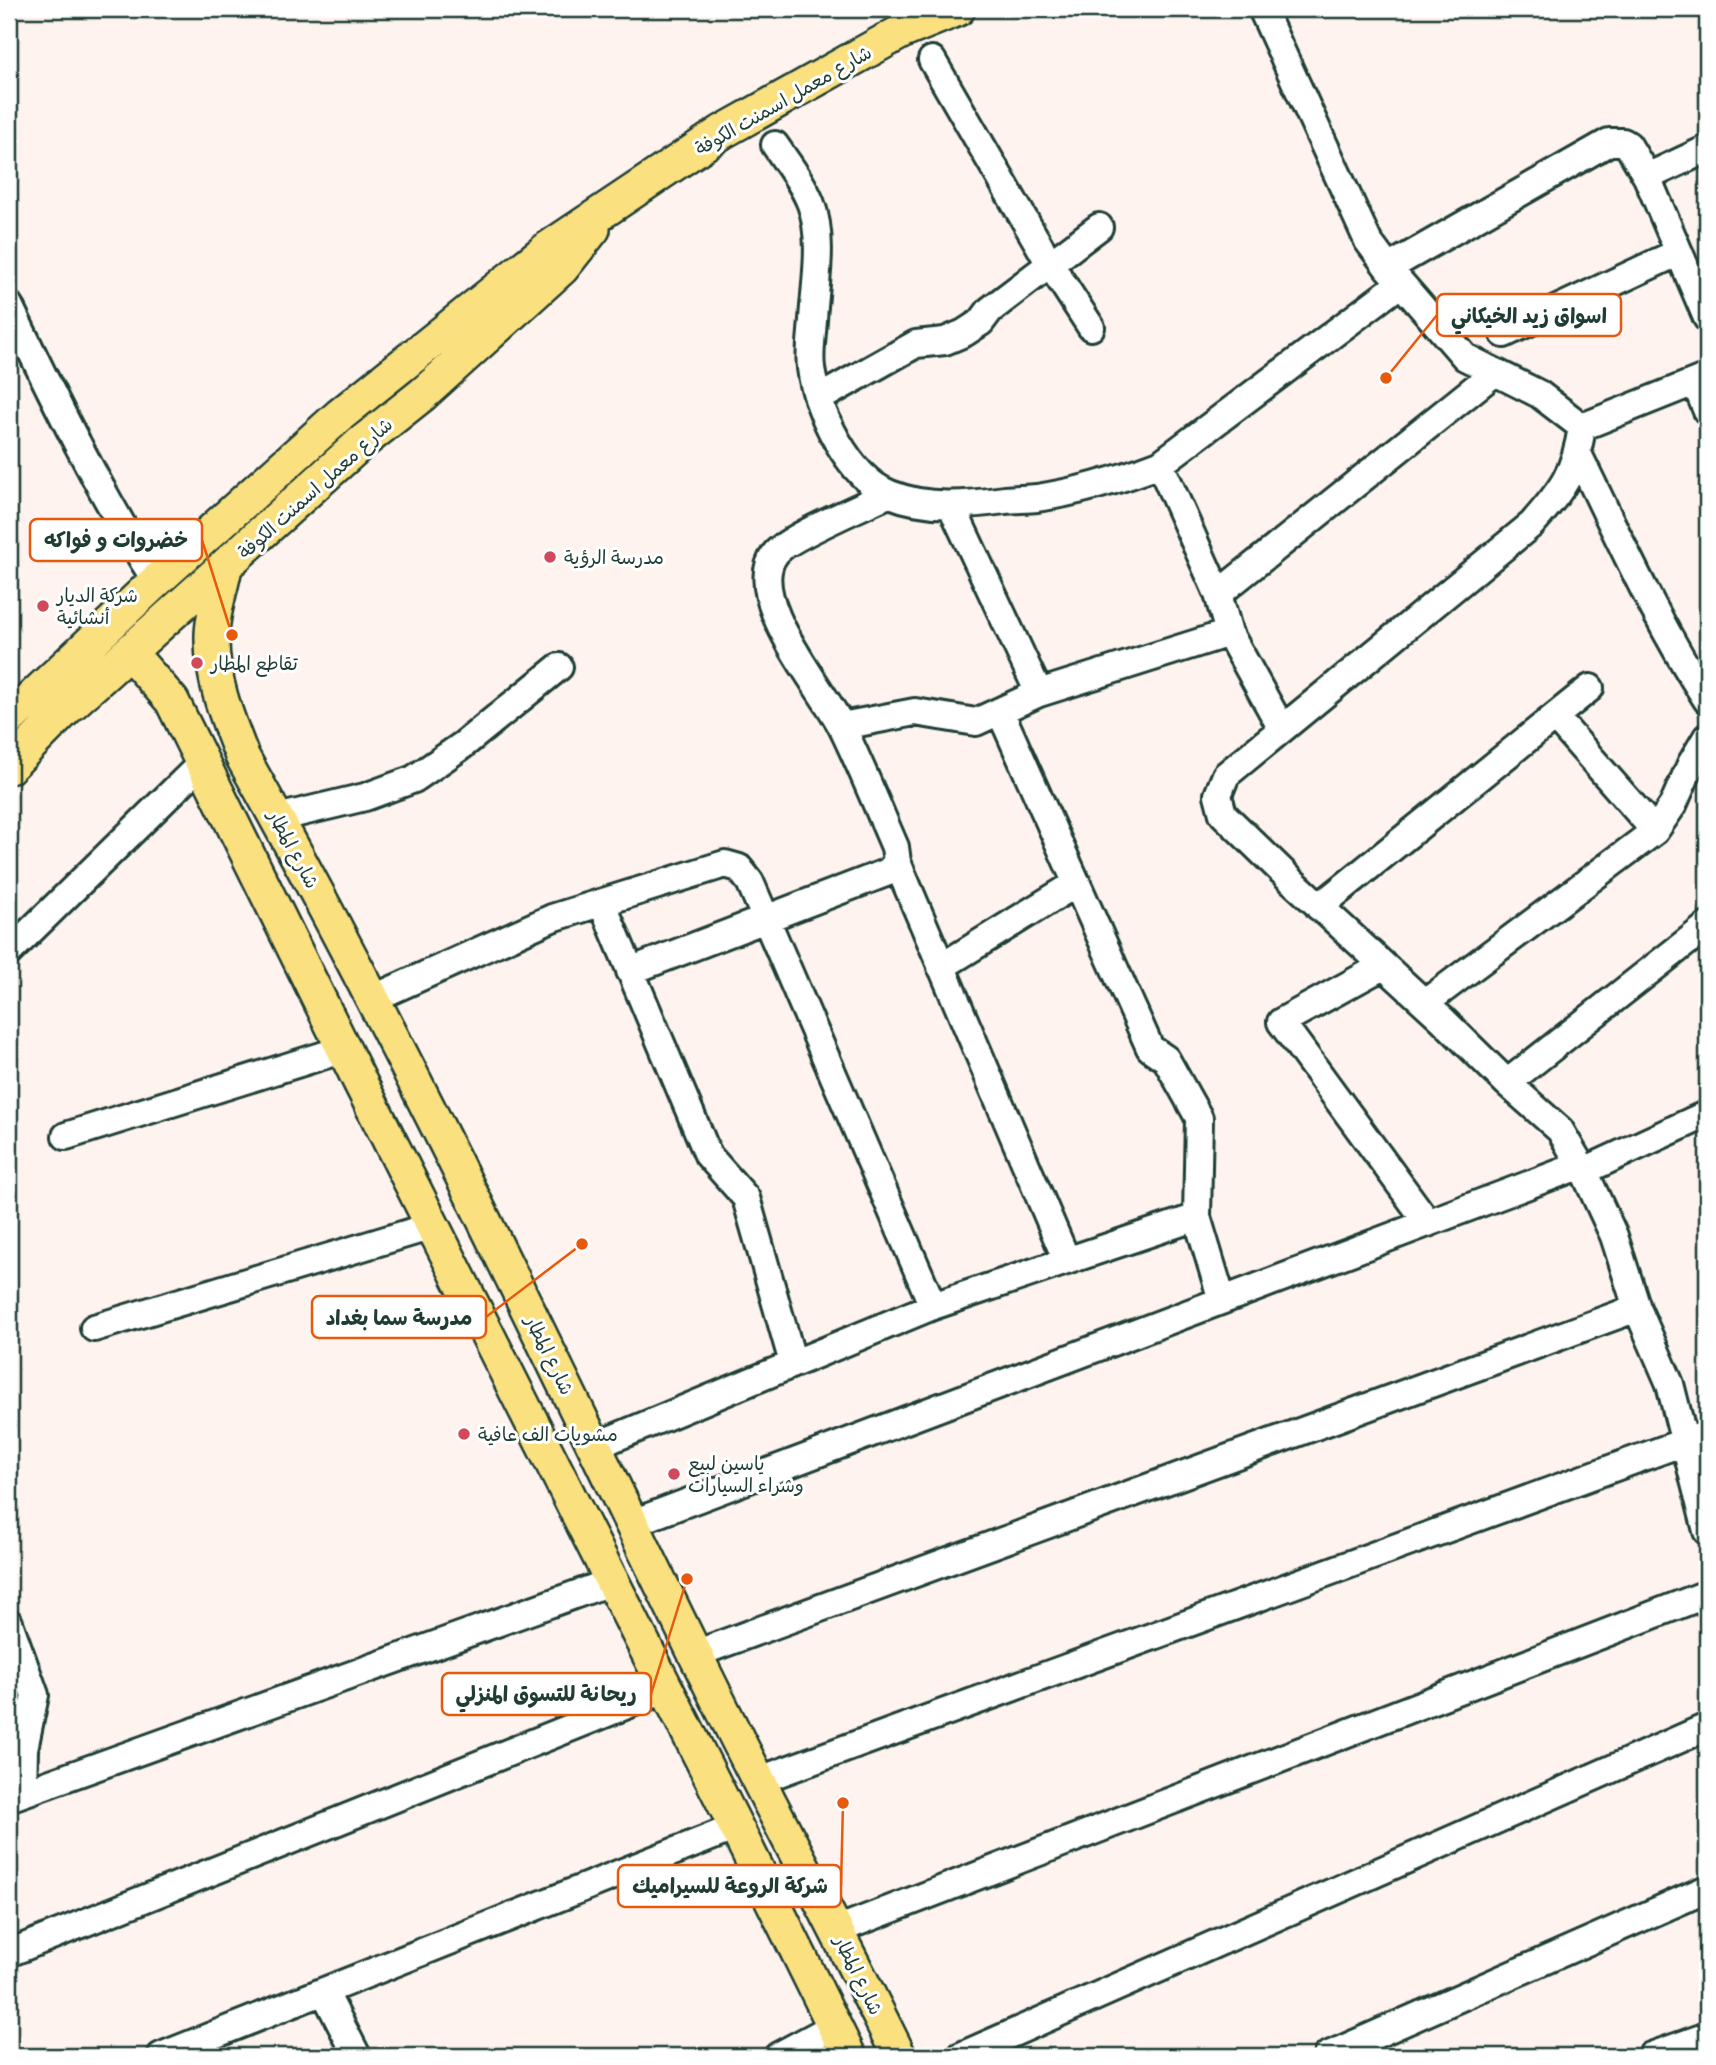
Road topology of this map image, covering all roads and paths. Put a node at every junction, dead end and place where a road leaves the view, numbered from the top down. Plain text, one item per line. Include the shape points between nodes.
1 (958, 9) edge
2 (1262, 9) edge
3 (932, 60) dead end
4 (775, 145) dead end
5 (1707, 149) edge
6 (1647, 177) junction
7 (615, 203) junction
8 (1099, 227) dead end
9 (1679, 252) junction
10 (1050, 264) junction
11 (1395, 275) junction
12 (9, 305) edge
13 (1707, 318) edge
14 (1091, 327) dead end
15 (1504, 334) dead end
16 (1494, 373) junction
17 (1701, 379) edge
18 (818, 399) junction
19 (1707, 411) edge
20 (340, 415) junction
21 (1580, 439) junction
22 (360, 444) junction
23 (1160, 464) junction
24 (888, 494) junction
25 (951, 505) junction
26 (225, 567) junction
27 (156, 580) junction
28 (1218, 594) junction
29 (1229, 633) junction
30 (130, 653) junction
31 (559, 667) dead end
32 (1590, 688) dead end
33 (1039, 694) junction
34 (1707, 700) edge
35 (1000, 711) junction
36 (1555, 717) junction
37 (9, 719) edge
38 (842, 726) junction
39 (1282, 729) junction
40 (1707, 737) edge
41 (203, 762) junction
42 (9, 767) edge
43 (278, 818) junction
44 (1655, 831) junction
45 (897, 862) junction
46 (1076, 883) junction
47 (602, 903) junction
48 (1319, 906) junction
49 (766, 919) junction
50 (1707, 926) edge
51 (9, 952) edge
52 (1383, 966) junction
53 (941, 967) junction
54 (630, 971) junction
55 (374, 998) junction
56 (1425, 1003) junction
57 (344, 1049) junction
58 (1507, 1083) junction
59 (1707, 1114) edge
60 (66, 1136) dead end
61 (1582, 1168) junction
62 (1197, 1217) junction
63 (1428, 1223) junction
64 (432, 1226) junction
65 (1067, 1261) junction
66 (1222, 1300) junction
67 (933, 1306) junction
68 (1637, 1308) junction
69 (93, 1328) dead end
70 (793, 1363) junction
71 (1695, 1438) edge
72 (595, 1446) junction
73 (632, 1522) junction
74 (1707, 1531) edge
75 (612, 1581) junction
76 (1707, 1594) edge
77 (668, 1596) junction
78 (629, 1615) junction
79 (9, 1623) edge
80 (701, 1667) junction
81 (670, 1695) junction
82 (1707, 1727) edge
83 (757, 1781) junction
84 (16, 1795) edge
85 (736, 1826) junction
86 (1707, 1889) edge
87 (837, 1930) junction
88 (9, 1952) edge
89 (324, 1991) junction
90 (834, 2026) junction
91 (1707, 2036) edge
92 (217, 2046) edge
93 (161, 2056) edge
94 (357, 2056) edge
95 (778, 2056) edge
96 (849, 2056) edge
97 (899, 2056) edge
98 (961, 2056) edge
99 (1327, 2056) edge
100 (1651, 2056) edge

1 - 7 main road, شارع معمل اسمنت الكوفة via 901,32 722,132
2 - 11 street via 1368,241
3 - 10 street
4 - 18 street via 812,205 817,234 811,367
5 - 6 street
6 - 9 street
6 - 11 street via 1628,145 1609,142
7 - 20 main road, شارع معمل اسمنت الكوفة via 547,248
7 - 22 main road, شارع معمل اسمنت الكوفة via 562,268 423,394
8 - 10 street
9 - 13 street
9 - 15 street
10 - 14 street
10 - 18 street via 964,333 945,341 916,344
11 - 16 street via 1465,357
11 - 23 street
12 - 27 street via 81,455
16 - 21 street via 1539,394
16 - 28 street
17 - 19 street
17 - 21 street
18 - 24 street via 849,460
20 - 22 main road via 358,429
20 - 27 main road, شارع معمل اسمنت الكوفة
21 - 34 street via 1661,620
21 - 39 street via 1559,495 1532,524
22 - 26 main road, شارع معمل اسمنت الكوفة
23 - 25 street via 1127,477 1037,498
23 - 28 street
24 - 25 street
24 - 38 street via 791,542 775,553 766,574 784,634
25 - 33 street
26 - 30 main road, شارع معمل اسمنت الكوفة
26 - 43 main road, شارع المطار via 212,635 216,675 242,756
27 - 37 main road, شارع معمل اسمنت الكوفة
28 - 29 street
29 - 33 street
29 - 39 street
30 - 41 main road via 172,701
30 - 42 main road, شارع معمل اسمنت الكوفة
31 - 43 street via 414,779 365,797
32 - 36 street
33 - 35 street
35 - 38 street via 976,722 915,712
35 - 46 street
36 - 44 street
36 - 48 street
38 - 45 street via 895,847
39 - 48 street via 1226,775 1218,795 1223,814
40 - 44 street
41 - 51 street
41 - 57 main road
43 - 55 main road, شارع المطار
44 - 56 street
45 - 49 street via 887,872
45 - 53 street
46 - 53 street
46 - 62 street via 1150,1048 1166,1059 1199,1118
47 - 49 street via 725,864 739,868 750,882
47 - 54 street
47 - 55 street via 552,918
48 - 52 street
49 - 54 street
49 - 67 street
50 - 58 street
52 - 56 street
52 - 63 street via 1281,1022
53 - 65 street
54 - 70 street via 708,1155 746,1198
55 - 72 main road, شارع المطار
56 - 58 street
57 - 60 street
57 - 64 main road
58 - 61 street via 1560,1130
59 - 61 street
61 - 63 street
61 - 68 street via 1614,1236
62 - 65 street
62 - 66 street
63 - 66 street
64 - 69 street
64 - 75 main road
65 - 67 street
66 - 73 street
67 - 70 street
68 - 71 street
68 - 80 street
70 - 72 street
71 - 74 street
71 - 83 street
72 - 73 main road, شارع المطار
73 - 77 main road, شارع المطار
75 - 78 main road
75 - 84 street
76 - 87 street
77 - 78 main road via 651,1613
77 - 80 main road, شارع المطار
78 - 81 main road
79 - 84 street via 35,1695
80 - 81 main road via 689,1683
80 - 83 main road, شارع المطار
81 - 85 main road
81 - 88 street
82 - 98 street
83 - 87 main road, شارع المطار
85 - 89 street
85 - 90 main road
86 - 99 street
87 - 97 main road, شارع المطار
89 - 92 street
89 - 94 street
90 - 95 street
90 - 96 main road
91 - 100 street
92 - 93 street

